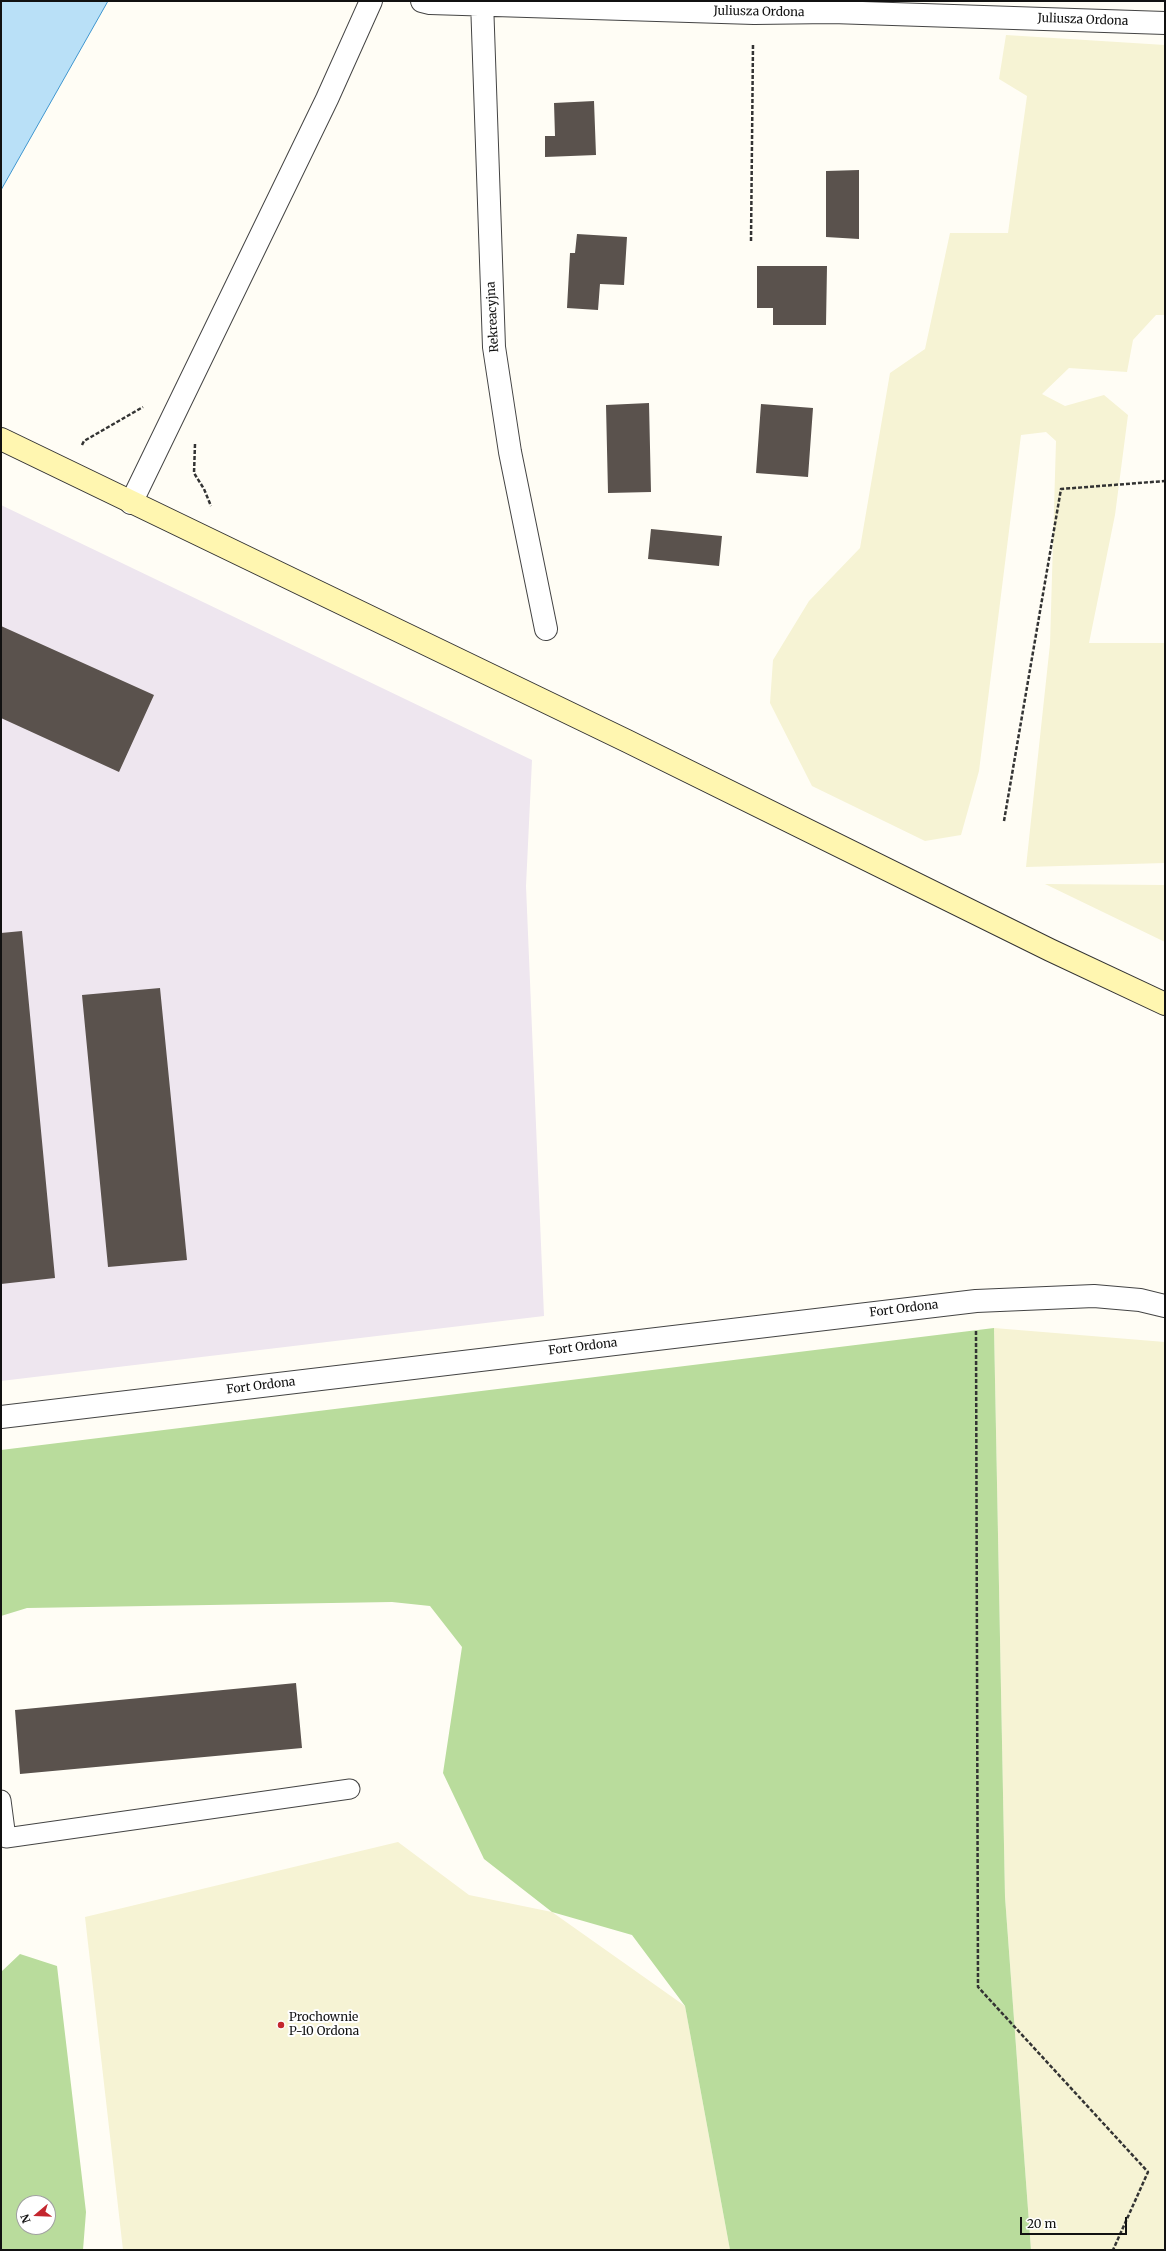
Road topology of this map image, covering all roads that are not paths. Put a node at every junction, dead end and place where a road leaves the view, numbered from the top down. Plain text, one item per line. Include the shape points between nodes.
1 (371, 1) edge
2 (422, 1) edge
3 (482, 2) edge
4 (832, 7) edge
5 (1165, 23) edge
6 (1, 439) edge
7 (131, 503) junction
8 (546, 629) dead end
9 (1165, 1004) edge
10 (1165, 1306) edge
11 (1, 1417) edge
12 (350, 1789) dead end
13 (1, 1800) edge

1 - 7 street via 328,99
2 - 3 street, Juliusza Ordona
3 - 4 street, Juliusza Ordona via 754,13
3 - 8 street, Rekreacyjna via 494,347 510,452
4 - 5 street, Juliusza Ordona
6 - 7 main road
7 - 9 main road via 627,741 1043,947
10 - 11 street, Fort Ordona via 1140,1300 1094,1296 976,1300
12 - 13 lane via 6,1838

